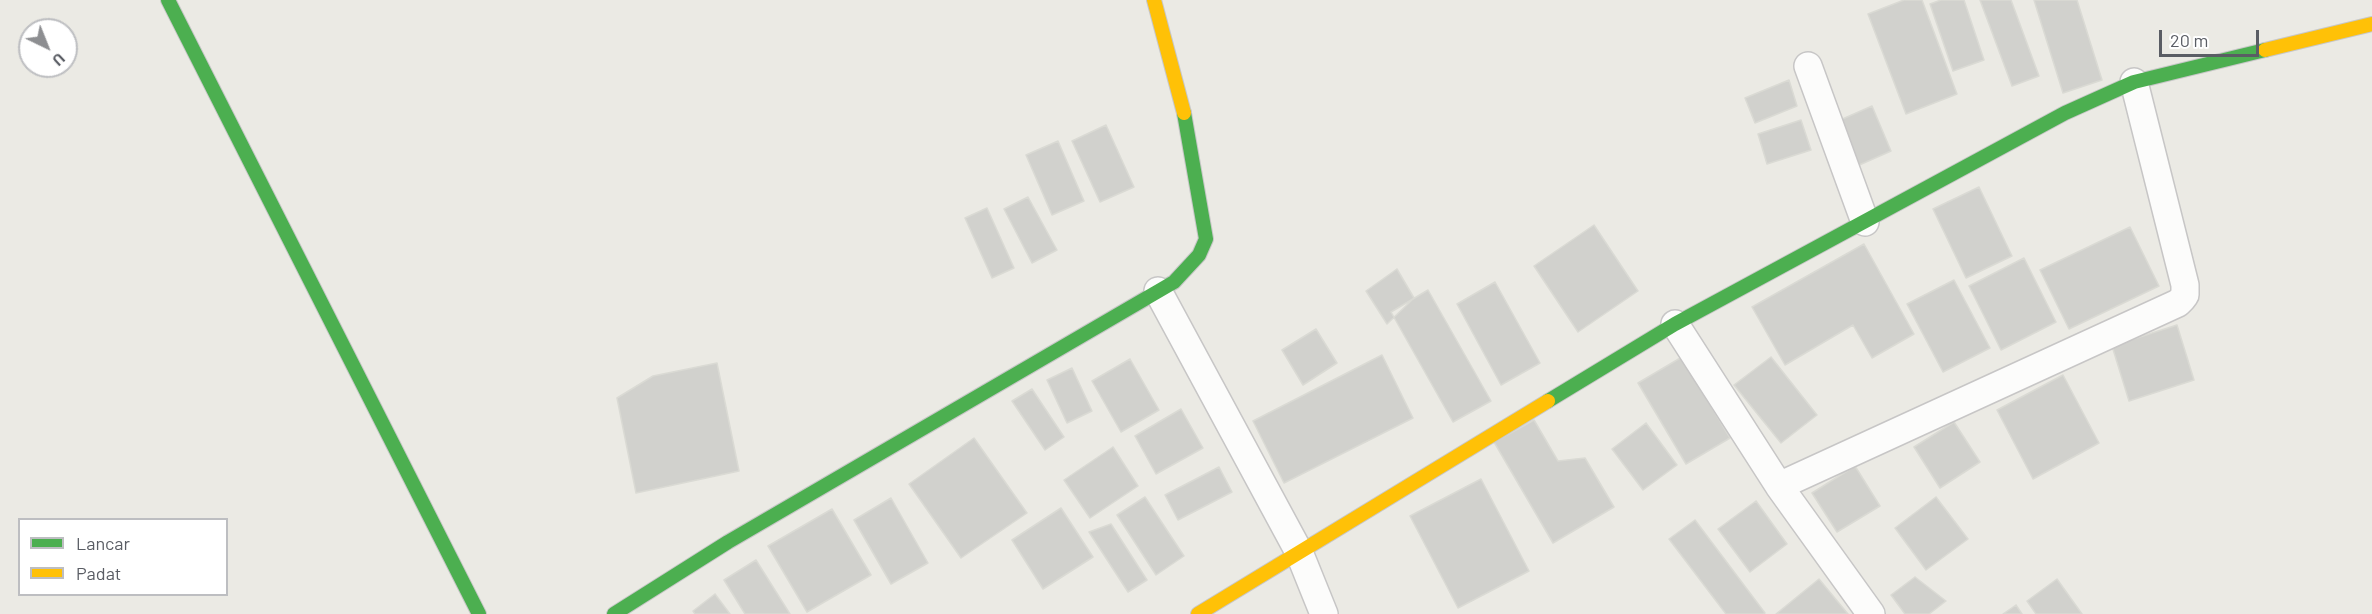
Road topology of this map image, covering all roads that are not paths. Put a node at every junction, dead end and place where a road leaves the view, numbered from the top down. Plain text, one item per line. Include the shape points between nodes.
1 (168, 0) edge
2 (1154, 0) edge
3 (2372, 24) edge
4 (1808, 66) dead end
5 (2134, 82) junction
6 (1865, 222) junction
7 (1158, 291) junction
8 (1675, 324) junction
9 (1779, 486) junction
10 (1299, 552) junction
11 (479, 614) edge
12 (614, 614) edge
13 (1198, 614) edge
14 (1324, 614) edge
15 (1871, 614) edge

1 - 11 street
2 - 7 street via 1185,118 1206,239 1199,255 1173,282
3 - 5 street
4 - 6 street
5 - 6 street via 2065,113
5 - 9 street via 2185,285 2182,299
6 - 8 street
7 - 10 street
7 - 12 street via 729,542
8 - 9 street
8 - 10 street
9 - 15 street
10 - 13 street
10 - 14 street

